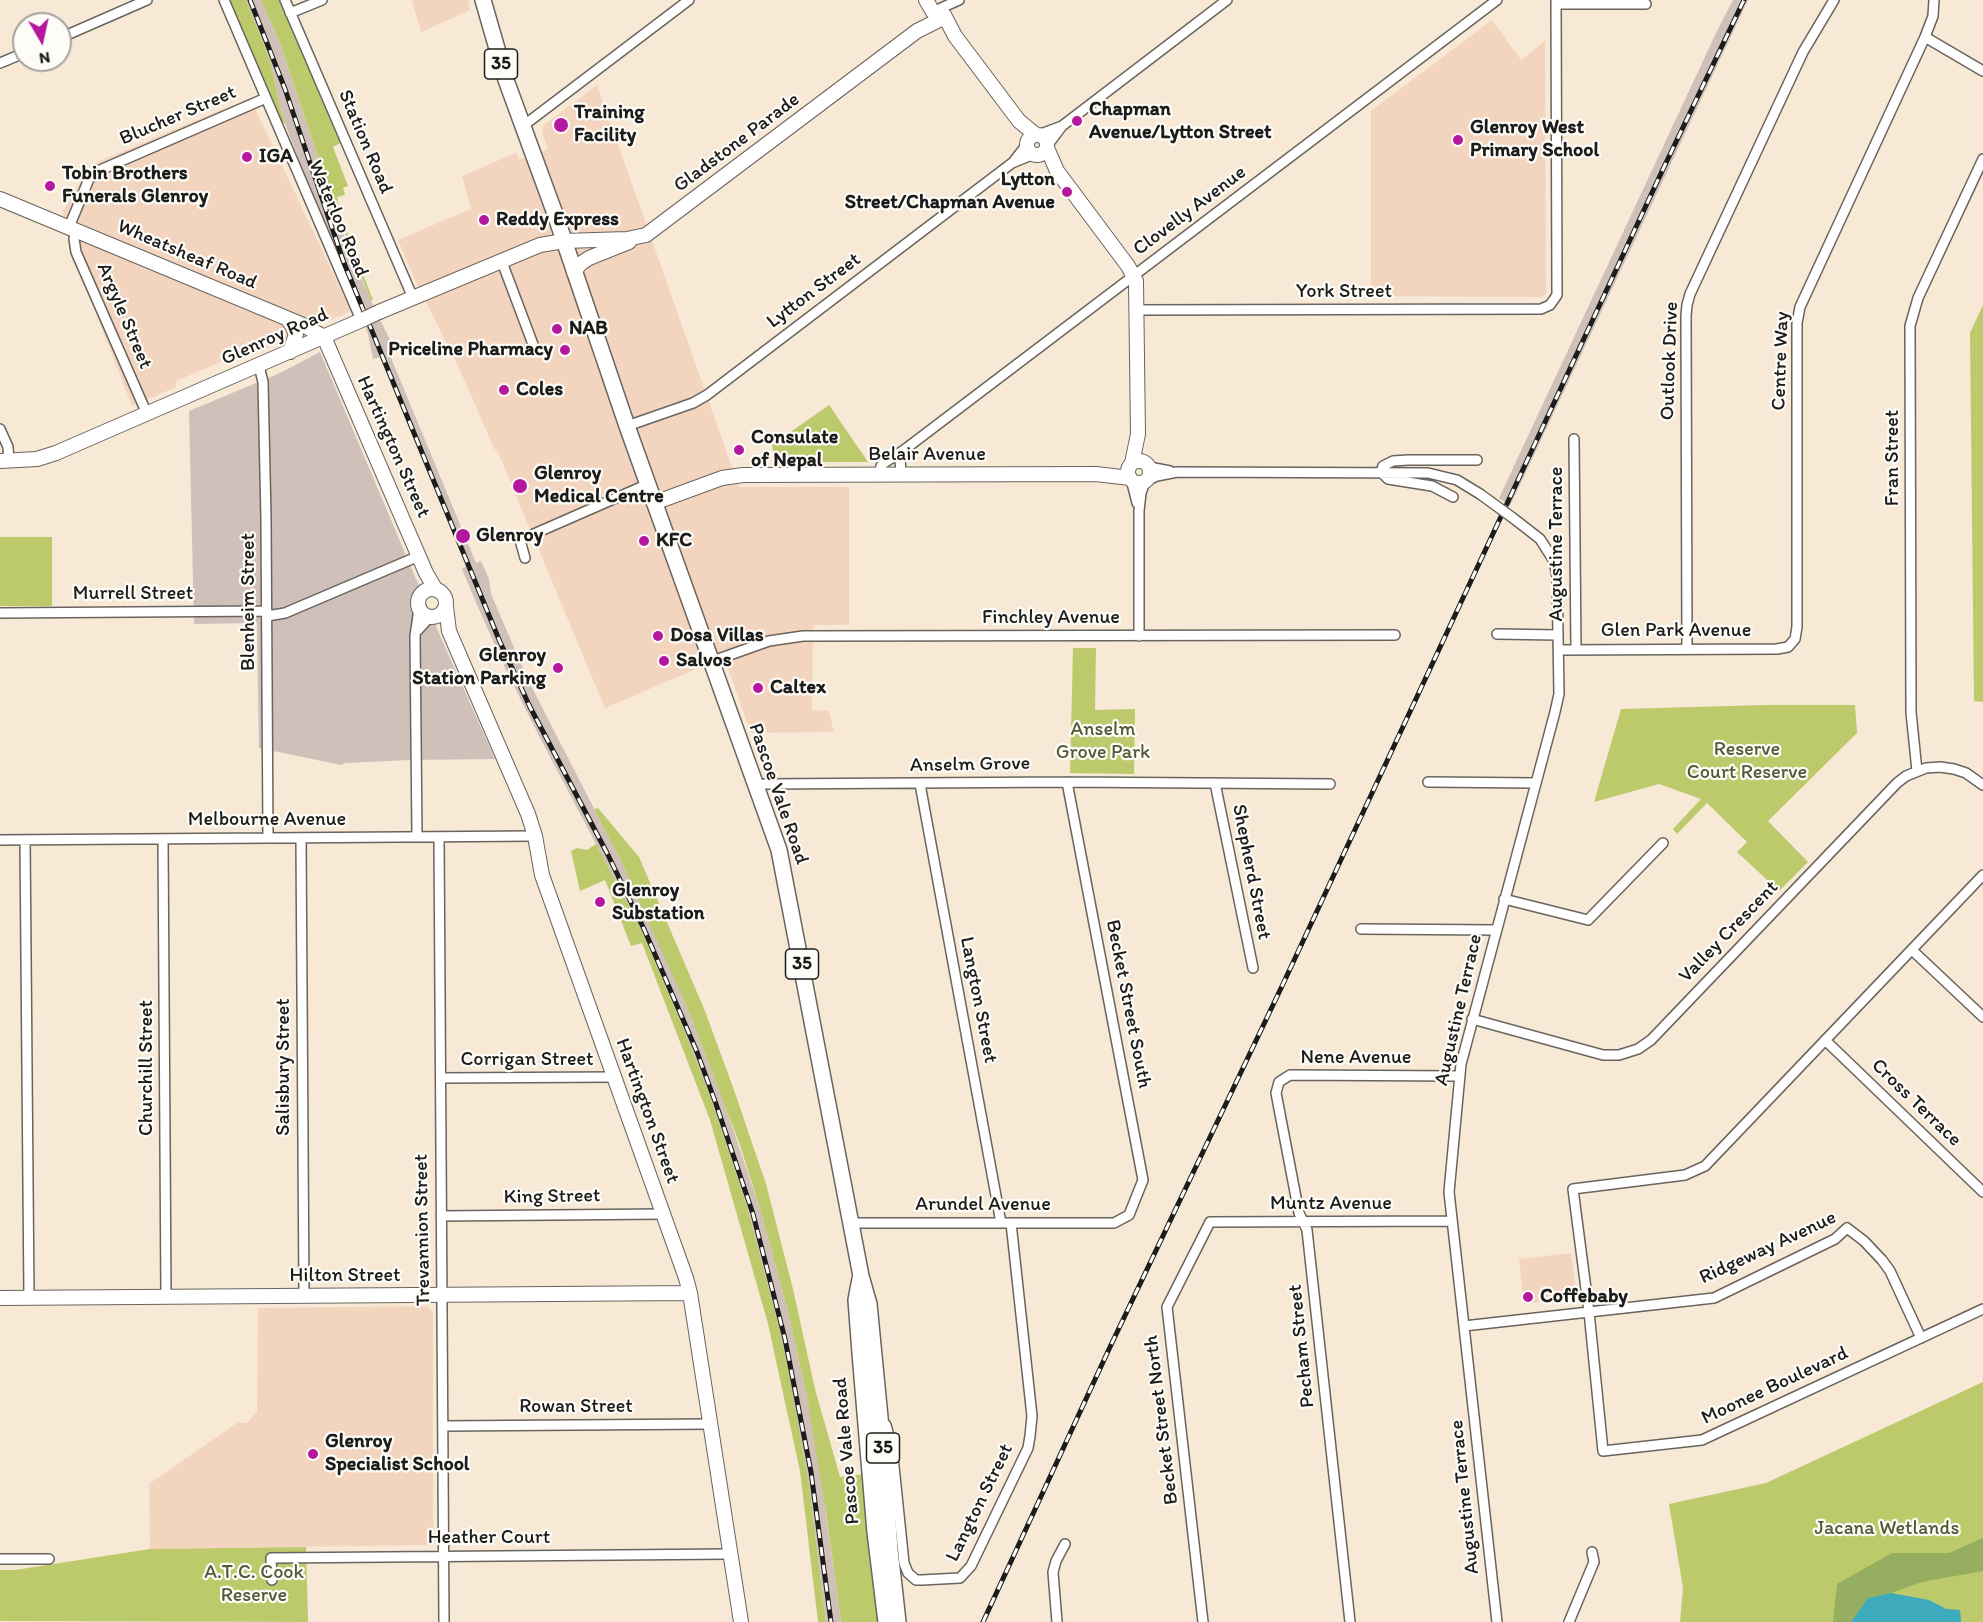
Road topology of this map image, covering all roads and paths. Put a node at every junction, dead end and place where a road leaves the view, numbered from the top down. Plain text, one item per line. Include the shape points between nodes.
1 (147, 0) edge
2 (224, 0) edge
3 (285, 0) edge
4 (322, 0) edge
5 (483, 0) edge
6 (689, 0) edge
7 (959, 0) edge
8 (1227, 0) edge
9 (1497, 0) edge
10 (1834, 0) edge
11 (1934, 0) edge
12 (1556, 1) edge
13 (1646, 4) dead end
14 (936, 12) edge
15 (290, 13) junction
16 (72, 33) edge
17 (1925, 38) junction
18 (1983, 71) edge
19 (266, 98) junction
20 (523, 126) junction
21 (1062, 126) junction
22 (1037, 145) junction
23 (1983, 159) edge
24 (0, 199) edge
25 (73, 229) junction
26 (639, 237) junction
27 (564, 241) junction
28 (502, 262) junction
29 (574, 272) junction
30 (1134, 275) junction
31 (413, 298) junction
32 (1137, 310) junction
33 (287, 318) junction
34 (362, 319) junction
35 (324, 337) junction
36 (534, 347) dead end
37 (290, 352) junction
38 (258, 366) junction
39 (147, 414) junction
40 (627, 426) junction
41 (0, 429) edge
42 (1574, 439) dead end
43 (904, 450) junction
44 (1477, 460) dead end
45 (4, 461) edge
46 (1139, 472) junction
47 (1177, 472) junction
48 (1381, 472) junction
49 (879, 474) junction
50 (901, 474) junction
51 (648, 484) junction
52 (1453, 497) dead end
53 (654, 503) junction
54 (419, 556) junction
55 (525, 558) dead end
56 (430, 591) junction
57 (446, 607) junction
58 (0, 613) edge
59 (267, 614) junction
60 (428, 615) junction
61 (450, 632) junction
62 (1497, 634) dead end
63 (1395, 635) dead end
64 (1558, 635) junction
65 (1139, 636) junction
66 (1791, 644) joint
67 (1687, 649) junction
68 (1558, 650) junction
69 (1576, 650) junction
70 (710, 662) junction
71 (1917, 771) junction
72 (1067, 782) junction
73 (1428, 782) dead end
74 (1215, 783) junction
75 (1536, 783) junction
76 (920, 784) junction
77 (1330, 784) dead end
78 (1983, 785) edge
79 (755, 788) junction
80 (535, 836) junction
81 (417, 837) junction
82 (438, 837) junction
83 (268, 838) junction
84 (301, 838) junction
85 (163, 839) junction
86 (0, 840) edge
87 (25, 840) junction
88 (1663, 843) dead end
89 (1983, 875) edge
90 (1504, 899) junction
91 (1361, 929) dead end
92 (1496, 930) junction
93 (1912, 950) junction
94 (1253, 968) dead end
95 (1983, 1017) edge
96 (1472, 1019) junction
97 (1825, 1040) junction
98 (1290, 1075) joint
99 (1458, 1076) junction
100 (614, 1077) junction
101 (441, 1078) junction
102 (1983, 1192) edge
103 (663, 1214) junction
104 (441, 1216) junction
105 (1303, 1221) junction
106 (1452, 1221) junction
107 (1210, 1222) joint
108 (851, 1223) junction
109 (1006, 1223) junction
110 (1114, 1223) joint
111 (861, 1276) junction
112 (690, 1293) junction
113 (304, 1296) junction
114 (442, 1296) junction
115 (166, 1297) junction
116 (0, 1298) edge
117 (29, 1298) junction
118 (1983, 1309) edge
119 (1589, 1312) junction
120 (1464, 1326) junction
121 (1921, 1338) junction
122 (879, 1411) junction
123 (710, 1424) junction
124 (443, 1426) junction
125 (1065, 1544) dead end
126 (1592, 1552) dead end
127 (730, 1554) junction
128 (444, 1556) junction
129 (0, 1559) edge
130 (49, 1559) dead end
131 (272, 1580) dead end
132 (444, 1622) edge
133 (741, 1622) edge
134 (886, 1622) edge
135 (898, 1622) edge
136 (1057, 1622) edge
137 (1203, 1622) edge
138 (1350, 1622) edge
139 (1497, 1622) edge
140 (1569, 1622) edge

1 - 16 street
2 - 19 street, Waterloo Road
3 - 15 street, Station Road
4 - 15 street
5 - 20 main road, Pascoe Vale Road / 35
6 - 20 street
7 - 14 street, Gladstone Parade
8 - 21 street, Lytton Street
9 - 30 street, Clovelly Avenue
10 - 67 street, Outlook Drive via 1803,52 1687,305
11 - 17 street, Centre Way
12 - 13 street
12 - 32 street, York Street via 1557,295 1550,304 1541,309
14 - 22 street
14 - 26 street, Gladstone Parade via 917,31 652,232
15 - 31 street, Station Road
17 - 18 street
17 - 66 street, Centre Way via 1800,307 1797,627
19 - 25 street, Blucher Street via 98,171 89,179
19 - 34 street, Waterloo Road
20 - 27 main road, Pascoe Vale Road / 35
21 - 22 street, Lytton Street
21 - 22 street, Lytton Street
22 - 30 street
22 - 40 street, Lytton Street via 707,395
23 - 71 street, Fran Street via 1918,298 1910,326 1911,712
24 - 25 street, Wheatsheaf Road
25 - 33 street, Wheatsheaf Road
25 - 39 street, Argyle Street via 76,252
26 - 27 street, Gladstone Parade
26 - 29 street via 589,258
27 - 28 street, Glenroy Road via 540,245
27 - 29 main road, Pascoe Vale Road / 35
28 - 31 street, Glenroy Road
28 - 36 street
29 - 40 main road, Pascoe Vale Road / 35
30 - 32 street
30 - 43 street, Clovelly Avenue
31 - 34 street, Glenroy Road, bridge
32 - 46 street
33 - 35 street, Wheatsheaf Road
33 - 37 street via 296,334
34 - 35 street, Glenroy Road
35 - 37 street, Glenroy Road
35 - 54 street, Hartington Street
37 - 38 street, Glenroy Road
38 - 39 street, Glenroy Road
38 - 59 street, Blenheim Street via 263,382
39 - 45 street, Glenroy Road via 47,456
40 - 51 main road, Pascoe Vale Road / 35
41 - 45 street via 8,447
42 - 69 street, Augustine Terrace
43 - 49 street, Clovelly Avenue via 884,463
43 - 50 street via 900,457
44 - 48 street via 1393,461 1385,464
46 - 47 street
46 - 47 street via 1157,476
46 - 50 street, Belair Avenue
46 - 65 street
47 - 48 street
48 - 52 street via 1392,480 1432,486
48 - 64 street, Augustine Terrace, bridge via 1438,474 1457,480 1540,539 1554,561 1557,576
49 - 50 street, Belair Avenue
49 - 53 street, Belair Avenue via 733,476
51 - 53 main road, Pascoe Vale Road / 35
51 - 55 street via 520,540
53 - 70 main road, Pascoe Vale Road / 35
54 - 56 street, Hartington Street
54 - 59 street, Murrell Street via 285,613
56 - 57 street via 443,595
56 - 60 street via 418,600
57 - 60 street via 441,614
57 - 61 street, Hartington Street
58 - 59 street, Murrell Street
59 - 83 street, Blenheim Street
60 - 61 street, Hartington Street
60 - 81 street via 416,638
61 - 80 street, Hartington Street
62 - 64 street
63 - 65 street, Finchley Avenue
64 - 68 street, Augustine Terrace
65 - 70 street, Finchley Avenue via 803,636 770,641
66 - 67 street, Glen Park Avenue via 1777,649
67 - 69 street, Glen Park Avenue
68 - 69 street, Glen Park Avenue
68 - 75 street, Augustine Terrace via 1558,703
70 - 79 main road, Pascoe Vale Road / 35
71 - 78 street, Valley Crescent via 1954,769
71 - 96 street, Valley Crescent via 1897,783 1651,1040 1638,1049 1603,1055
72 - 74 street, Anselm Grove
72 - 76 street, Anselm Grove
72 - 110 street, Becket Street South via 1143,1180 1129,1215
73 - 75 street
74 - 77 street, Anselm Grove
74 - 94 street, Shepherd Street
75 - 90 street, Augustine Terrace
76 - 79 street, Anselm Grove via 764,784
76 - 109 street, Langton Street
79 - 108 main road, Pascoe Vale Road / 35 via 779,850
80 - 82 street, Melbourne Avenue
80 - 100 street, Hartington Street via 542,875
81 - 82 street, Melbourne Avenue
81 - 84 street, Melbourne Avenue
82 - 101 street, Trevannion Street
83 - 84 street, Melbourne Avenue
83 - 85 street, Melbourne Avenue
84 - 113 street, Salisbury Street
85 - 87 street, Melbourne Avenue
85 - 115 street, Churchill Street
86 - 87 street, Melbourne Avenue
87 - 117 street
88 - 90 street via 1588,920
89 - 93 street
90 - 92 street, Augustine Terrace
91 - 92 street
92 - 96 street, Augustine Terrace
93 - 95 street
93 - 97 street
96 - 99 street, Augustine Terrace
97 - 102 street, Cross Terrace
97 - 119 street via 1705,1166 1685,1175 1573,1189
98 - 99 street, Nene Avenue
98 - 105 street, Pecham Street via 1279,1082 1276,1092
99 - 106 street, Augustine Terrace via 1449,1192
100 - 101 street, Corrigan Street
100 - 103 street, Hartington Street
101 - 104 street, Trevannion Street
103 - 104 street, King Street
103 - 112 street, Hartington Street
104 - 114 street, Trevannion Street
105 - 106 street, Muntz Avenue
105 - 107 street, Muntz Avenue
105 - 138 street, Pecham Street
106 - 120 street, Augustine Terrace
107 - 137 street, Becket Street North via 1167,1307
108 - 109 street, Arundel Avenue
108 - 111 main road, Pascoe Vale Road / 35
109 - 110 street, Arundel Avenue
109 - 122 street, Langton Street via 1032,1416 1028,1448 971,1566 960,1578 922,1580 911,1577 904,1563 892,1447
111 - 122 main road, Pascoe Vale Road / 35 via 869,1304
111 - 134 main road, Pascoe Vale Road / 35 via 856,1300
112 - 114 street, Hilton Street
112 - 123 street, Hartington Street
113 - 114 street, Hilton Street
113 - 115 street, Hilton Street
114 - 124 street, Trevannion Street
115 - 117 street, Hilton Street
116 - 117 street, Hilton Street
118 - 121 street, Moonee Boulevard
119 - 120 street, Ridgeway Avenue
119 - 121 street, Ridgeway Avenue via 1714,1298 1834,1239 1847,1228 1890,1271
119 - 121 street, Moonee Boulevard via 1603,1451 1702,1440
120 - 139 street, Augustine Terrace
122 - 135 main road, Pascoe Vale Road / 35
123 - 124 street, Rowan Street
123 - 127 street, Hartington Street
124 - 128 street, Trevannion Street
125 - 136 street via 1053,1572
126 - 140 street via 1594,1562
127 - 128 street, Heather Court
127 - 133 street, Hartington Street
128 - 131 street, Heather Court via 271,1558
128 - 132 street, Trevannion Street
129 - 130 street

